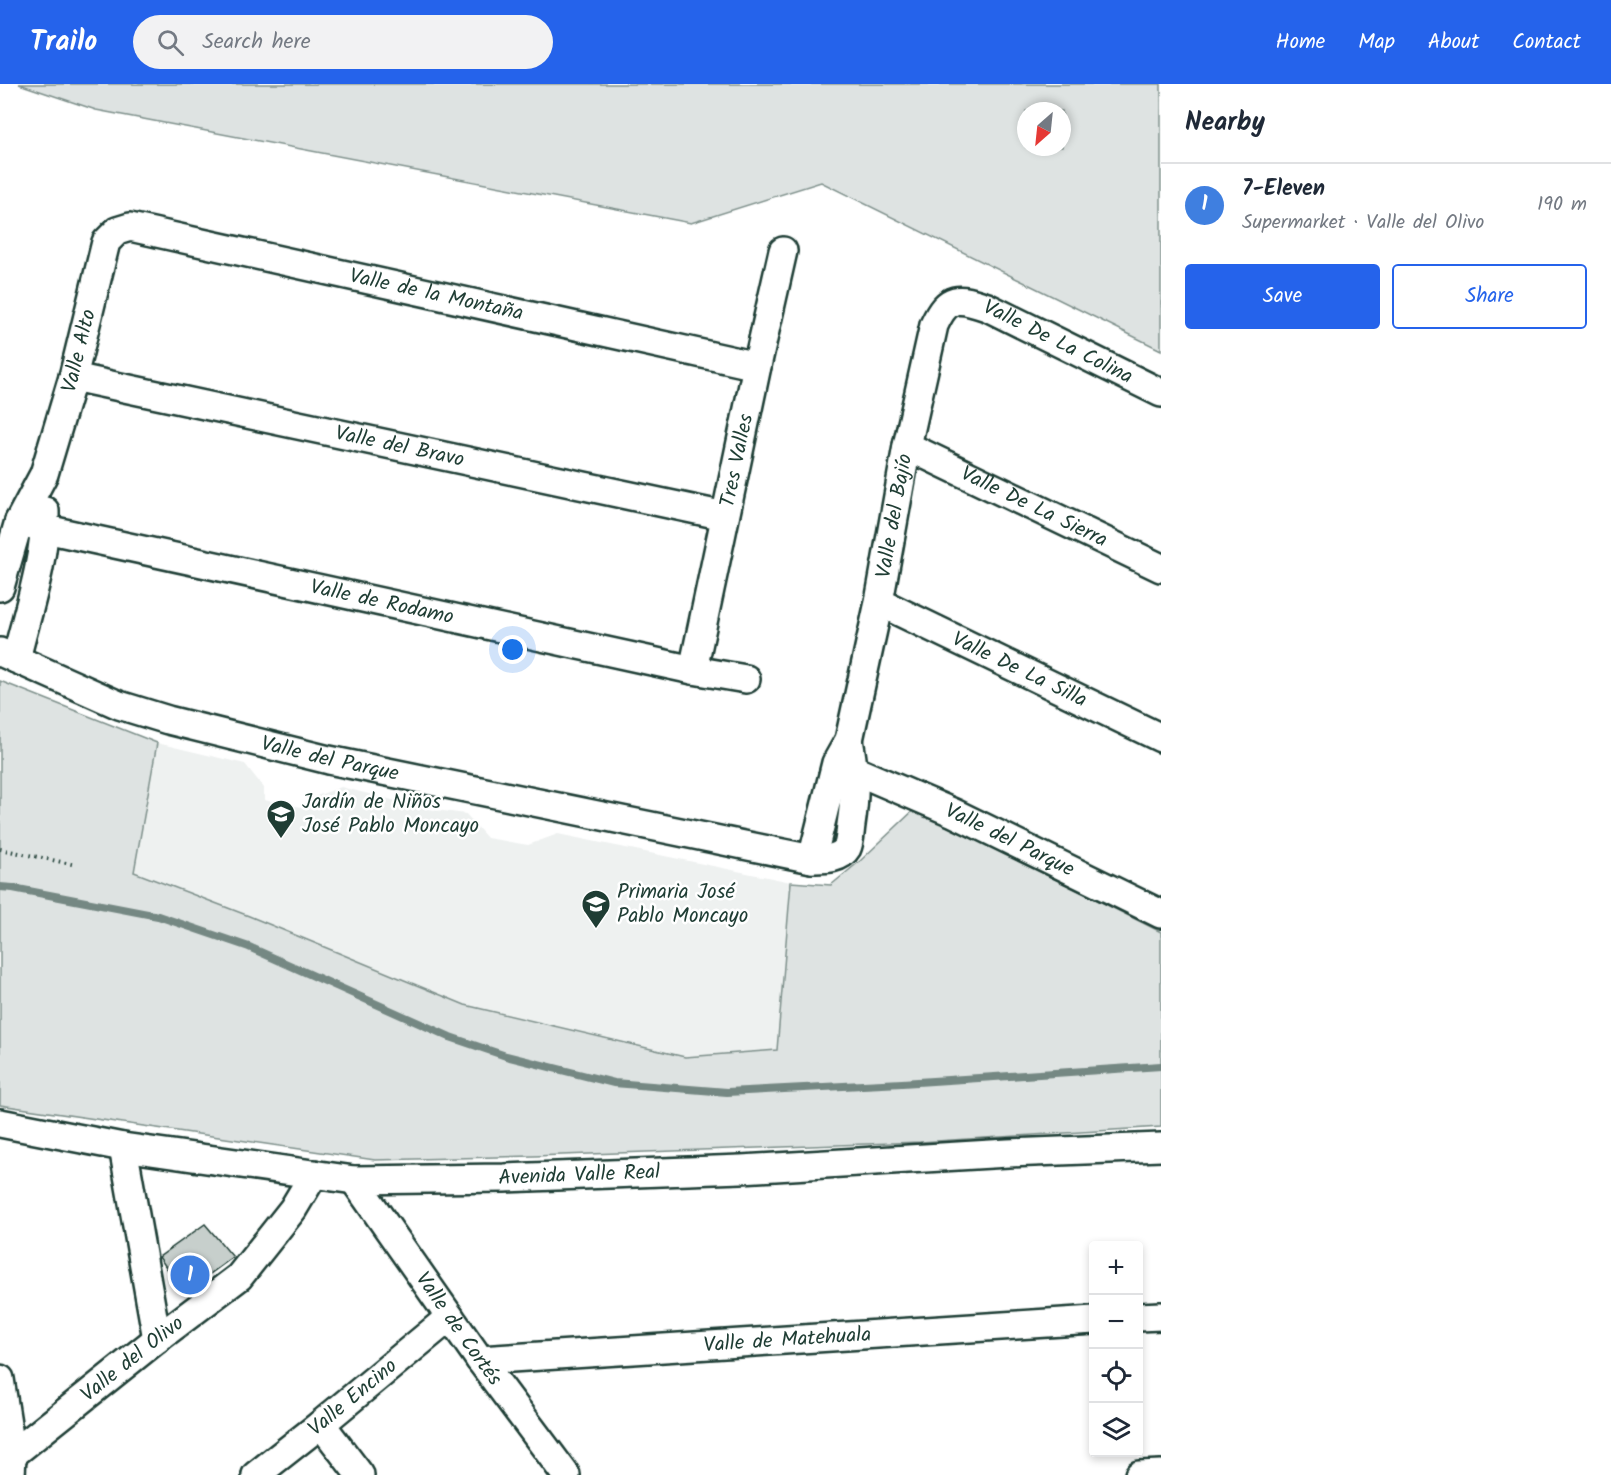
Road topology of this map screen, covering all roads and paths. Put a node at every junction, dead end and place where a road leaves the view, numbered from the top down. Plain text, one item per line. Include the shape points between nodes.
1 (117, 231) joint
2 (783, 251) dead end
3 (954, 300) joint
4 (757, 366) junction
5 (74, 377) junction
6 (1161, 393) edge
7 (907, 446) junction
8 (44, 474) junction
9 (725, 516) junction
10 (19, 521) junction
11 (46, 529) junction
12 (1161, 568) edge
13 (0, 587) edge
14 (879, 602) junction
15 (8, 656) edge
16 (693, 670) junction
17 (746, 679) dead end
18 (1161, 738) edge
19 (847, 758) junction
20 (0, 849) edge
21 (76, 865) dead end
22 (1161, 914) edge
23 (0, 1123) edge
24 (123, 1147) junction
25 (1161, 1147) edge
26 (314, 1174) junction
27 (354, 1180) junction
28 (1161, 1316) edge
29 (450, 1317) junction
30 (1143, 1317) edge
31 (1089, 1320) edge
32 (157, 1339) junction
33 (480, 1360) junction
34 (0, 1379) edge
35 (321, 1424) junction
36 (12, 1465) edge
37 (1161, 1474) edge
38 (256, 1475) edge
39 (360, 1475) edge
40 (567, 1475) edge
41 (1139, 1475) edge

1 - 4 street, Valle de la Montaña via 130,227
1 - 5 street, Valle Alto via 106,242
2 - 4 street, Tres Valles
3 - 6 street, Valle De La Colina via 987,307
3 - 7 street, Valle del Bajío via 942,308 934,325
4 - 9 street, Tres Valles
5 - 8 street, Valle Alto
5 - 9 street, Valle del Bravo
7 - 12 street, Valle De La Sierra
7 - 14 street, Valle del Bajío
8 - 10 street, Valle Alto
8 - 11 street, Valle Alto
9 - 16 street, Tres Valles
10 - 11 street, Valle de Rodamo
10 - 13 street, Valle Alto
11 - 15 street, Valle Alto via 34,587
11 - 16 street, Valle de Rodamo
14 - 18 street, Valle De La Silla
14 - 19 street, Valle del Bajío
15 - 19 street, Valle del Parque via 119,705 168,720 329,760 812,859 838,856 847,848 855,801
16 - 17 street, Valle de Rodamo
19 - 22 street, Valle del Parque
20 - 21 path
23 - 24 street, Avenida Valle Real
24 - 26 street, Avenida Valle Real
24 - 32 street
25 - 27 street, Avenida Valle Real via 504,1179
26 - 27 street, Avenida Valle Real
26 - 32 street, Valle del Olivo via 293,1209 239,1277
27 - 29 street, Valle de Cortés
28 - 30 street
29 - 33 street, Valle de Cortés
29 - 35 street, Valle Encino
31 - 33 street, Valle de Matehuala
32 - 36 street, Valle del Olivo
33 - 40 street, Valle de Cortés
34 - 36 street
35 - 38 street, Valle Encino
35 - 39 street
37 - 41 street

